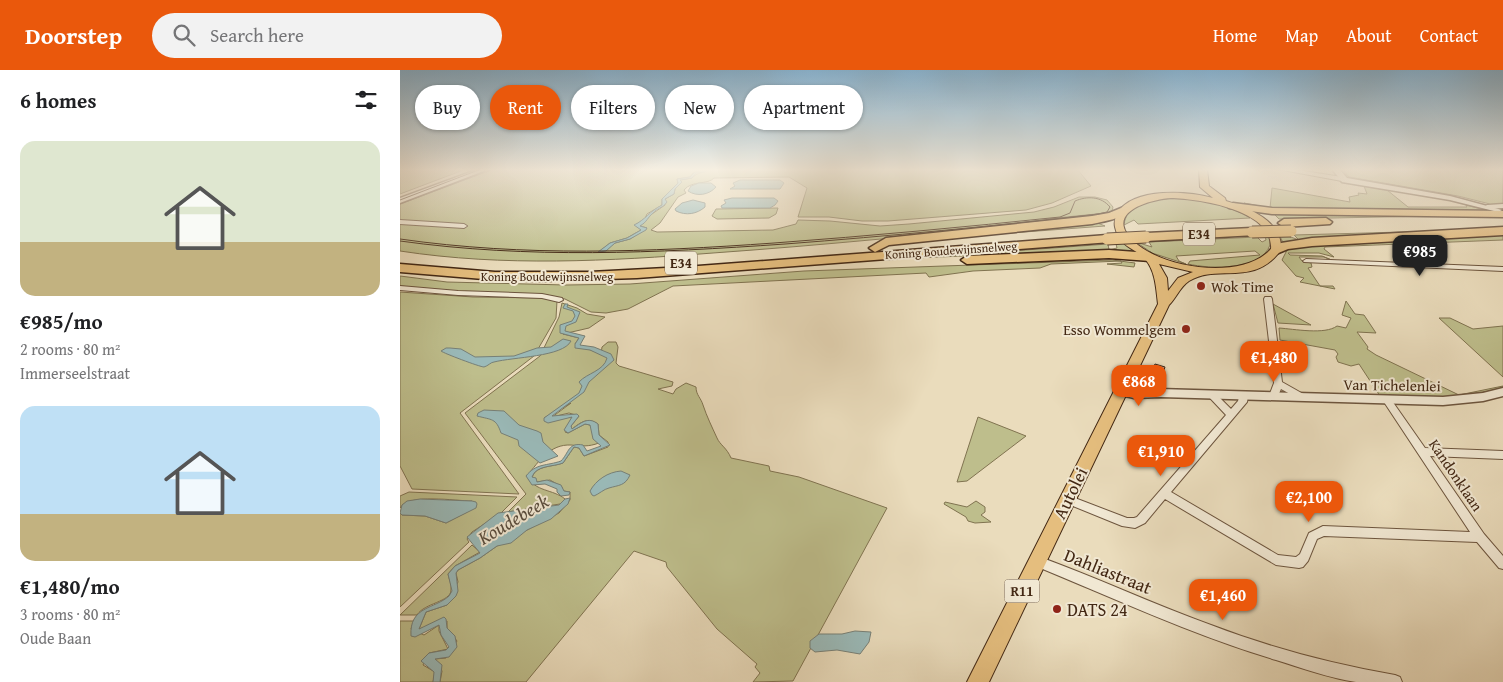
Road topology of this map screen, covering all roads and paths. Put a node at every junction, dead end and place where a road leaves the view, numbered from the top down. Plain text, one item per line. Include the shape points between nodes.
1 (1162, 198) edge
2 (1195, 198) edge
3 (1220, 198) edge
4 (1447, 198) edge
5 (1230, 205) junction
6 (1126, 209) junction
7 (1502, 212) edge
8 (400, 222) edge
9 (464, 226) dead end
10 (1503, 226) edge
11 (1288, 227) junction
12 (1503, 230) edge
13 (1105, 235) junction
14 (875, 248) junction
15 (1276, 250) junction
16 (1083, 255) junction
17 (1150, 257) junction
18 (400, 258) edge
19 (1306, 261) dead end
20 (800, 262) junction
21 (400, 268) edge
22 (1503, 269) edge
23 (1157, 270) junction
24 (1213, 272) junction
25 (400, 288) edge
26 (1268, 299) dead end
27 (559, 300) dead end
28 (1164, 304) junction
29 (1129, 372) junction
30 (1278, 383) junction
31 (1120, 391) junction
32 (1503, 392) edge
33 (1161, 393) junction
34 (1212, 395) junction
35 (1244, 396) junction
36 (1274, 396) junction
37 (1302, 398) junction
38 (1387, 400) junction
39 (1231, 414) junction
40 (1424, 452) junction
41 (1503, 454) edge
42 (1164, 493) junction
43 (1067, 499) junction
44 (1480, 537) junction
45 (1491, 549) junction
46 (1503, 550) edge
47 (1037, 561) junction
48 (1503, 564) edge
49 (978, 682) edge
50 (1395, 682) edge

1 - 6 main road
2 - 5 main road
3 - 5 main road
4 - 7 street
5 - 7 highway via 1272,211
5 - 15 main road via 1254,216 1270,229 1276,237
6 - 14 highway via 1092,220 886,242
6 - 17 main road, Autolei / R11 via 1119,221 1122,232 1128,241
7 - 11 highway, Koning Boudewijnsnelweg / E34
8 - 9 street
10 - 11 highway, Koning Boudewijnsnelweg / E34
11 - 13 highway, Koning Boudewijnsnelweg / E34, bridge
12 - 15 highway via 1312,242
13 - 14 highway, Koning Boudewijnsnelweg / E34
13 - 20 highway, Koning Boudewijnsnelweg / E34
14 - 18 highway, Koning Boudewijnsnelweg / E34 via 583,269 487,268
15 - 24 main road, Autolei / R11 via 1268,260 1251,267
16 - 17 highway
16 - 20 highway via 833,266
16 - 23 highway via 1125,258
17 - 23 main road, Autolei / R11
17 - 24 main road, Autolei / R11
19 - 22 street
20 - 21 highway, Koning Boudewijnsnelweg / E34 via 622,276 535,278
23 - 28 main road, Autolei / R11
24 - 28 main road, Autolei / R11 via 1182,280
25 - 27 street via 542,296
26 - 30 street
28 - 29 main road, Autolei / R11
29 - 31 main road, Autolei / R11
29 - 33 street, Van Tichelenlei via 1144,388
30 - 36 street
30 - 37 street
31 - 33 street, Van Tichelenlei
31 - 43 main road, Autolei / R11
32 - 38 street, Van Tichelenlei via 1460,400
33 - 34 street, Van Tichelenlei
34 - 35 street, Van Tichelenlei
34 - 39 street
35 - 36 street, Van Tichelenlei
35 - 39 street
36 - 37 street, Van Tichelenlei
37 - 38 street, Van Tichelenlei
38 - 40 street, Kandonklaan
39 - 42 street
40 - 41 street
40 - 44 street, Kandonklaan
42 - 43 street via 1135,523 1126,523
42 - 44 street via 1276,560 1287,563 1299,563 1313,536 1323,531
43 - 47 main road, Autolei / R11
44 - 45 street, Kandonklaan
45 - 46 street
45 - 48 street, Kandonklaan
47 - 49 main road, Autolei / R11
47 - 50 street, Dahliastraat via 1232,640 1320,666

